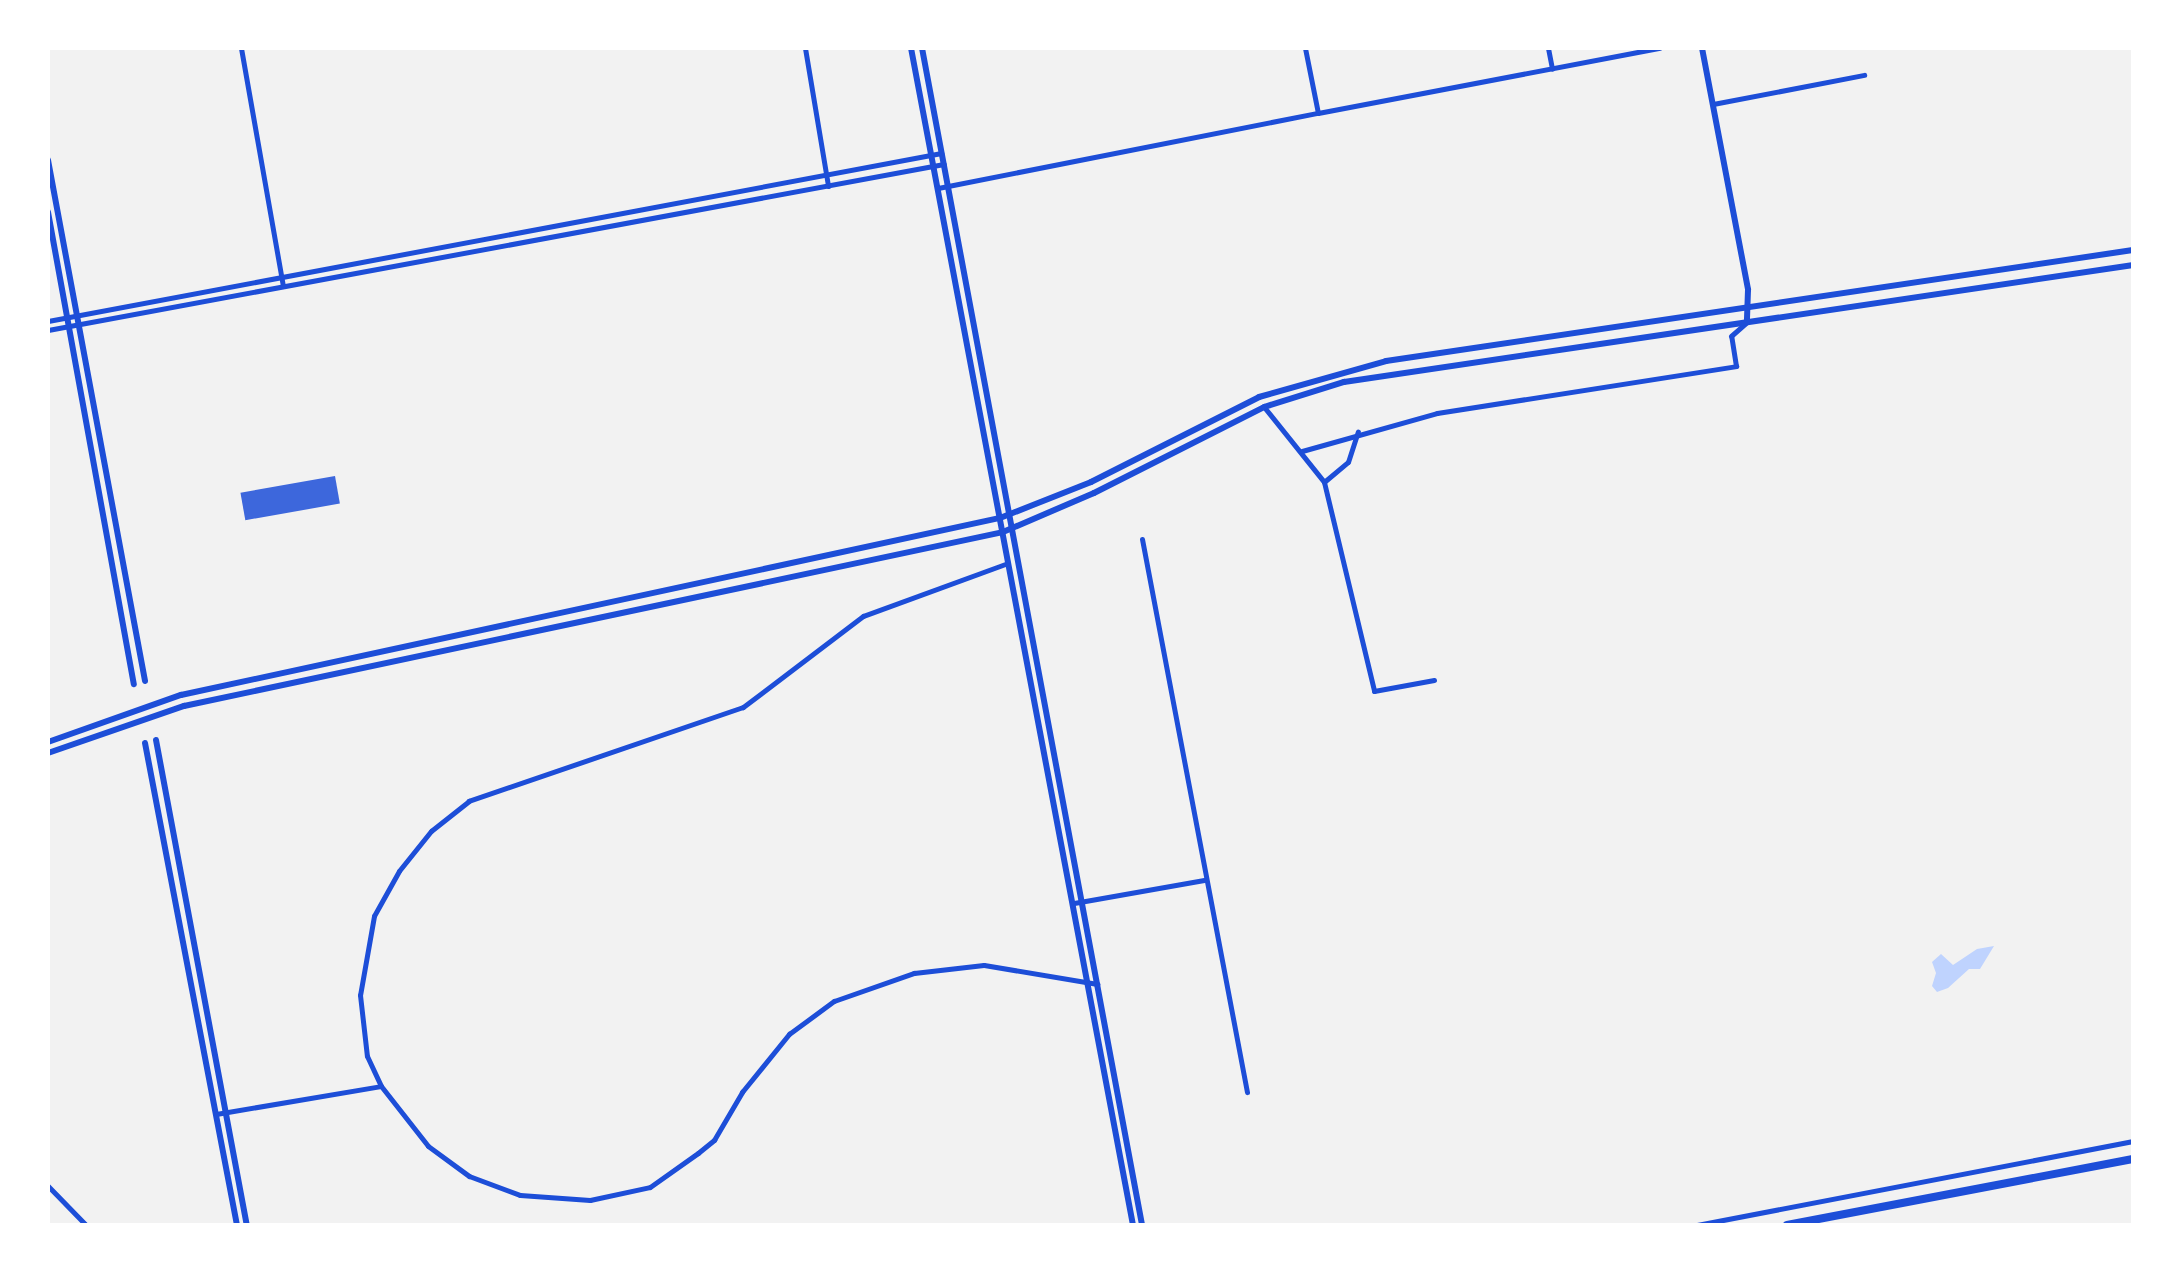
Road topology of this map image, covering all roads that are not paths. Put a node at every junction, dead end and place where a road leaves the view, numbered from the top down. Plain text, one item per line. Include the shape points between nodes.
1 (241, 48) edge
2 (805, 48) edge
3 (911, 48) edge
4 (922, 48) edge
5 (1305, 48) edge
6 (1548, 48) edge
7 (1660, 48) edge
8 (1702, 48) edge
9 (1552, 69) junction
10 (1864, 75) dead end
11 (1713, 104) junction
12 (1318, 113) junction
13 (941, 153) junction
14 (931, 155) junction
15 (48, 160) edge
16 (944, 164) junction
17 (933, 166) junction
18 (826, 175) junction
19 (948, 185) junction
20 (828, 186) junction
21 (938, 188) junction
22 (48, 212) edge
23 (2133, 250) edge
24 (2133, 265) edge
25 (282, 277) junction
26 (283, 285) junction
27 (1749, 309) junction
28 (78, 320) junction
29 (48, 321) edge
30 (1747, 321) junction
31 (69, 322) junction
32 (48, 330) edge
33 (981, 370) junction
34 (973, 371) junction
35 (1264, 407) junction
36 (1358, 432) junction
37 (1302, 451) junction
38 (1324, 482) junction
39 (1008, 514) junction
40 (1000, 518) junction
41 (1011, 528) junction
42 (1003, 532) junction
43 (1142, 539) dead end
44 (1008, 563) junction
45 (1434, 680) dead end
46 (145, 681) dead end
47 (134, 684) dead end
48 (156, 740) dead end
49 (48, 742) edge
50 (145, 743) dead end
51 (48, 753) edge
52 (1204, 880) junction
53 (1078, 902) junction
54 (1093, 983) junction
55 (381, 1086) junction
56 (1247, 1092) dead end
57 (226, 1113) junction
58 (216, 1114) junction
59 (2133, 1141) edge
60 (2133, 1159) edge
61 (48, 1186) edge
62 (1841, 1215) junction
63 (86, 1225) edge
64 (237, 1225) edge
65 (247, 1225) edge
66 (1133, 1225) edge
67 (1142, 1225) edge
68 (1697, 1225) edge
69 (1787, 1225) edge
70 (1843, 1225) edge

1 - 25 street
2 - 18 street
3 - 14 main road
4 - 13 main road
5 - 12 street
6 - 9 street
7 - 9 street
8 - 11 main road
9 - 12 street
10 - 11 street
11 - 27 main road
12 - 19 street
13 - 14 street
13 - 16 main road
14 - 17 main road
14 - 18 street
15 - 28 main road
16 - 17 street
16 - 19 main road
17 - 20 street
17 - 21 main road
18 - 20 street
18 - 25 street
19 - 21 street
19 - 33 main road
20 - 26 street
21 - 34 main road
22 - 31 main road
23 - 27 main road
24 - 30 main road
25 - 26 street
25 - 28 street
26 - 28 street
27 - 30 main road
27 - 39 main road via 1386,361 1304,382 1259,397 1091,482
28 - 31 street
28 - 46 main road
29 - 31 street
30 - 35 main road via 1386,373
30 - 36 street via 1731,336 1736,366 1437,413
31 - 32 street
31 - 47 main road
33 - 34 main road
33 - 39 main road
34 - 40 main road
35 - 37 street
35 - 41 main road via 1094,493
36 - 37 street
36 - 38 street via 1348,462
37 - 38 street
38 - 45 street via 1374,691
39 - 40 main road
39 - 41 main road
40 - 42 main road
40 - 49 main road via 181,695
41 - 42 main road
41 - 53 main road
42 - 44 main road
42 - 51 main road via 184,706
43 - 52 street
44 - 53 main road
44 - 55 street via 863,616 743,707 523,779 469,801 431,831 399,871 374,916 360,995 367,1056
48 - 57 main road
50 - 58 main road
52 - 53 street
52 - 56 street
53 - 54 main road
54 - 55 street via 984,965 914,973 834,1001 789,1034 742,1092 714,1140 650,1187 590,1200 520,1195 469,1176 428,1146
54 - 66 main road
54 - 67 main road
55 - 57 street
57 - 58 street
57 - 65 main road
58 - 64 main road
59 - 68 street
60 - 62 highway
61 - 63 street
62 - 69 highway
62 - 70 main road

